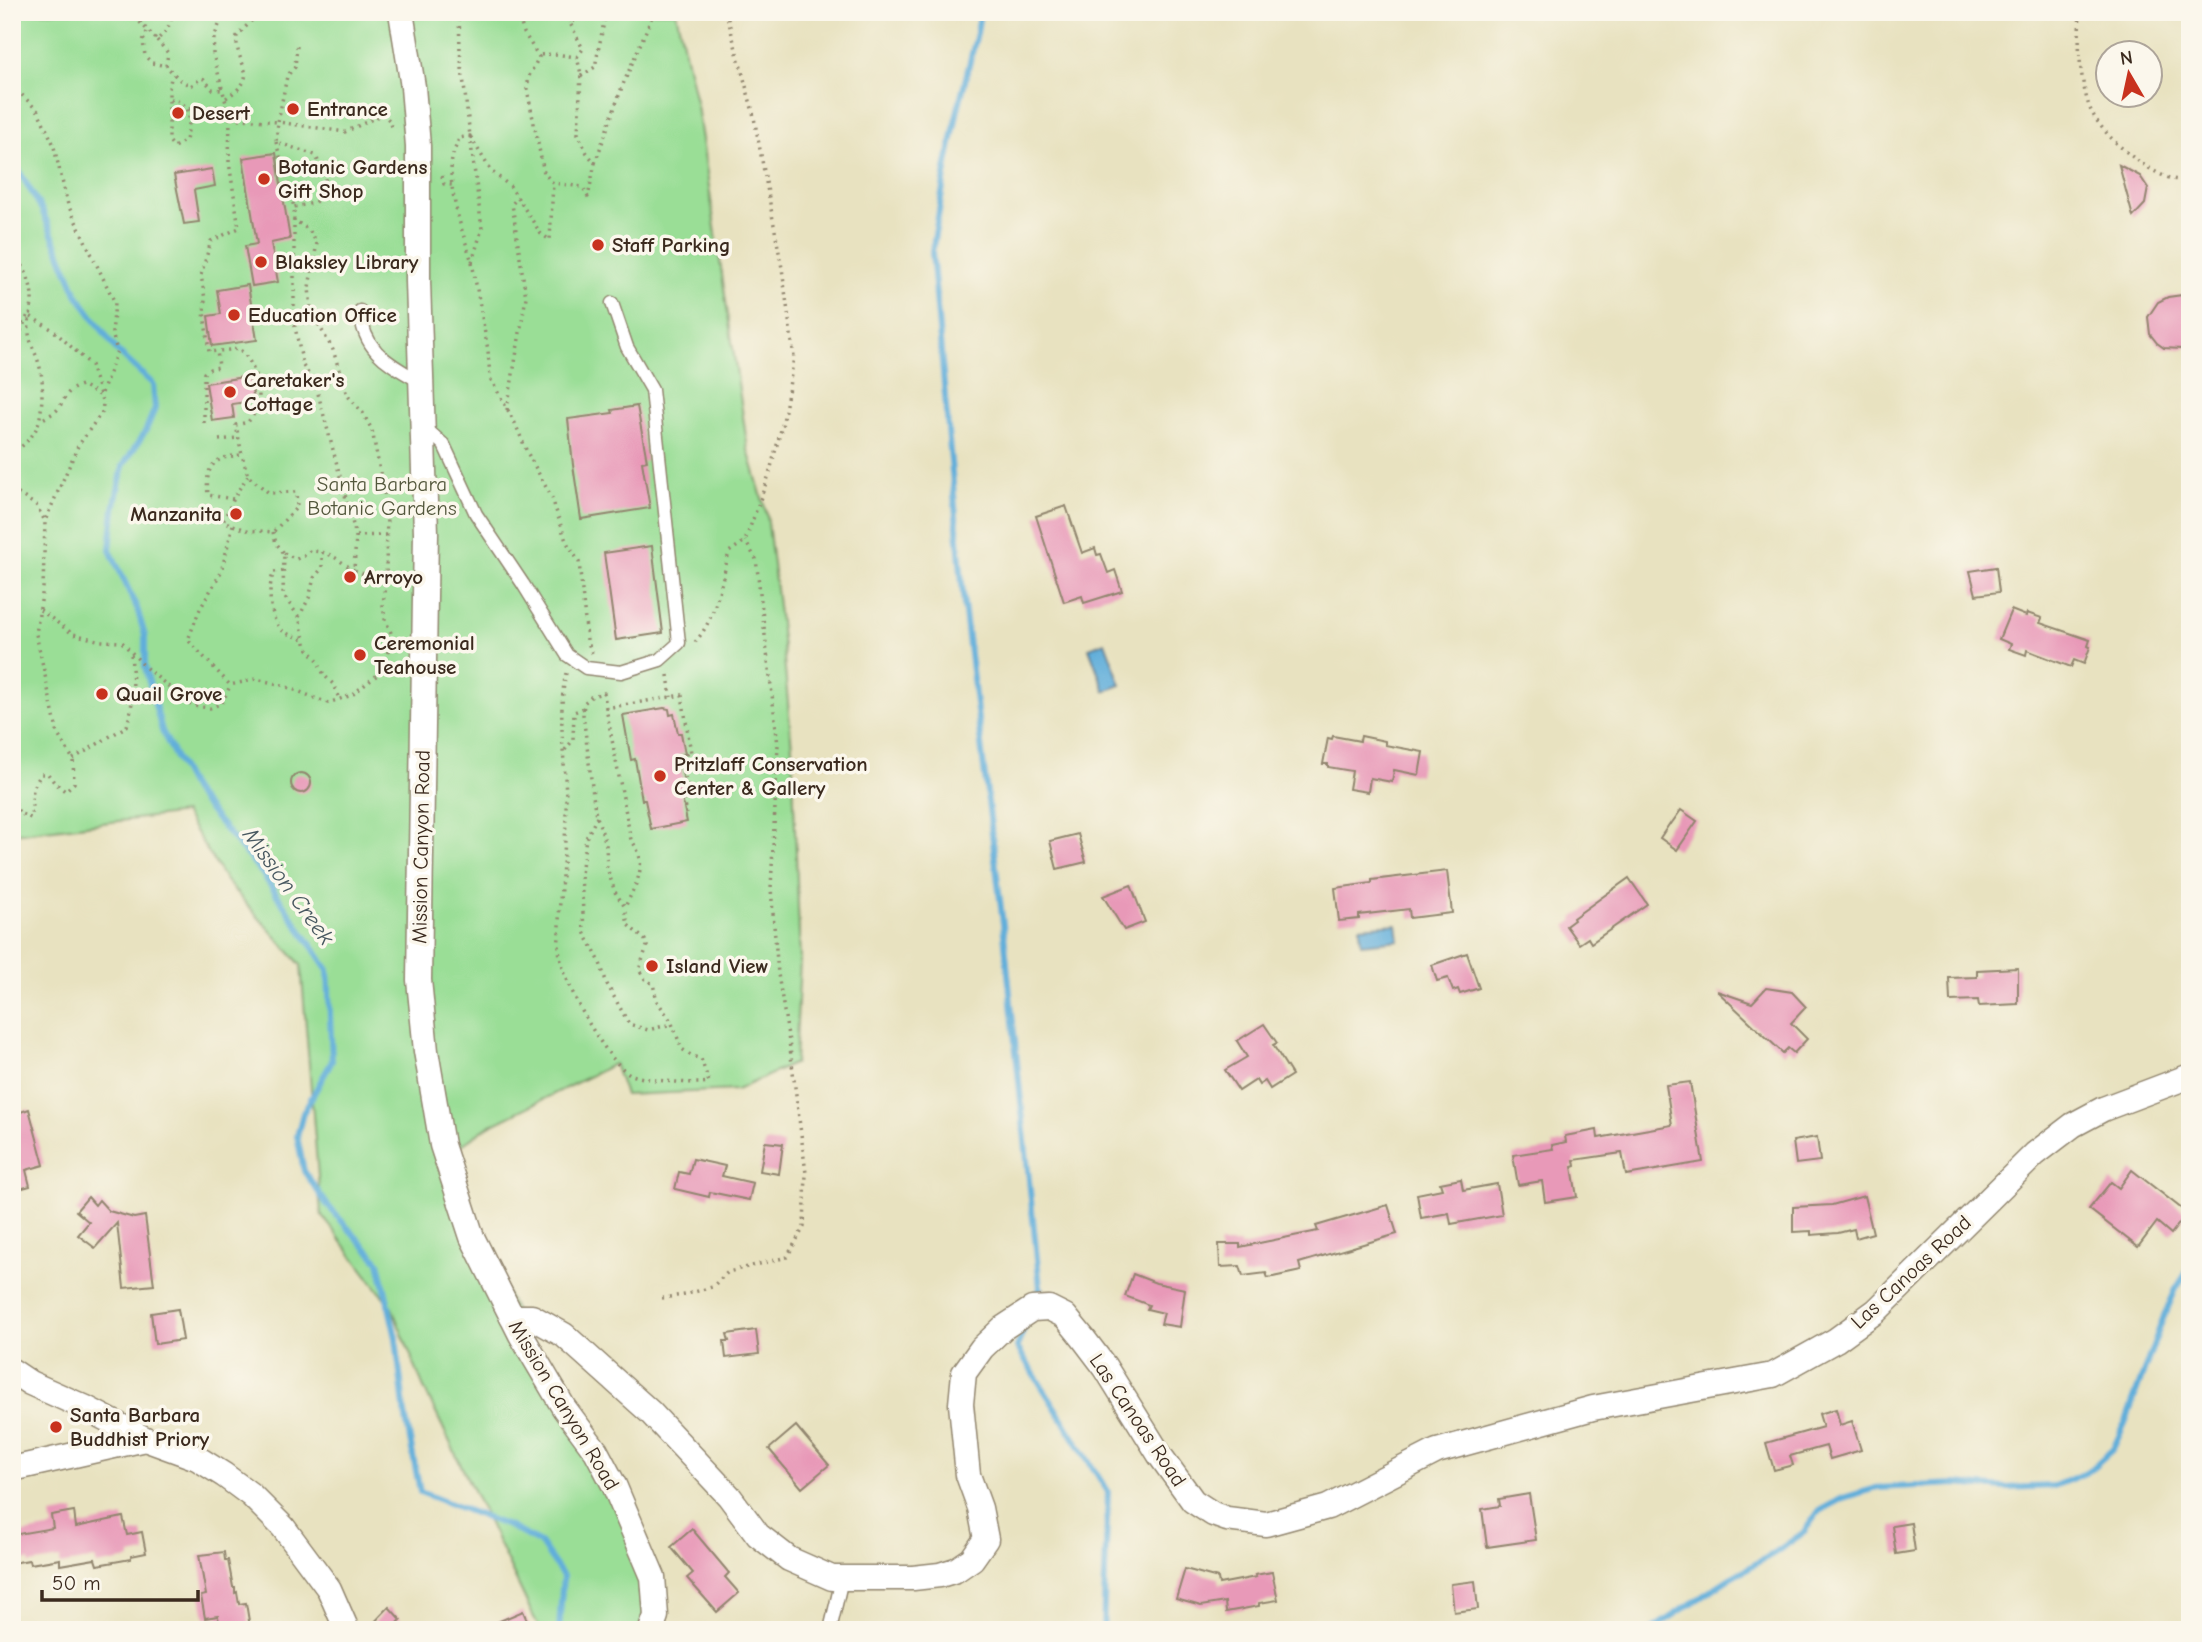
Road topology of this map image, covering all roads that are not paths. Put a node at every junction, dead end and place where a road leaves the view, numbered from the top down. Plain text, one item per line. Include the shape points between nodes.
1 (401, 12) edge
2 (612, 303) dead end
3 (360, 311) dead end
4 (422, 383) junction
5 (423, 426) junction
6 (2190, 1076) edge
7 (512, 1317) junction
8 (12, 1371) edge
9 (145, 1439) junction
10 (12, 1469) edge
11 (842, 1579) junction
12 (347, 1630) edge
13 (651, 1630) edge
14 (830, 1630) edge

1 - 4 street, Mission Canyon Road via 418,146
2 - 5 lane via 627,346 652,390 679,643 660,660 621,672 586,668 567,656 476,514 444,445
3 - 4 lane via 361,329 380,357
4 - 5 street, Mission Canyon Road
5 - 7 street, Mission Canyon Road via 426,533 419,980 426,1051 454,1188 472,1237
6 - 11 street, Las Canoas Road via 2073,1125 2035,1154 1876,1311 1836,1340 1773,1375 1593,1408 1437,1451 1328,1507 1266,1524 1227,1519 1194,1502 1158,1454 1105,1367 1065,1316 1049,1308 1032,1309 1003,1328 964,1373 961,1404 968,1475 986,1539 979,1552 956,1570 940,1575
7 - 11 street, Las Canoas Road via 532,1317 564,1335 650,1412 729,1496 758,1535 789,1559
7 - 13 street, Mission Canyon Road via 614,1485 653,1577 656,1616
8 - 9 street
9 - 10 street
9 - 12 street via 197,1458 251,1495 283,1527 329,1589
11 - 14 lane

